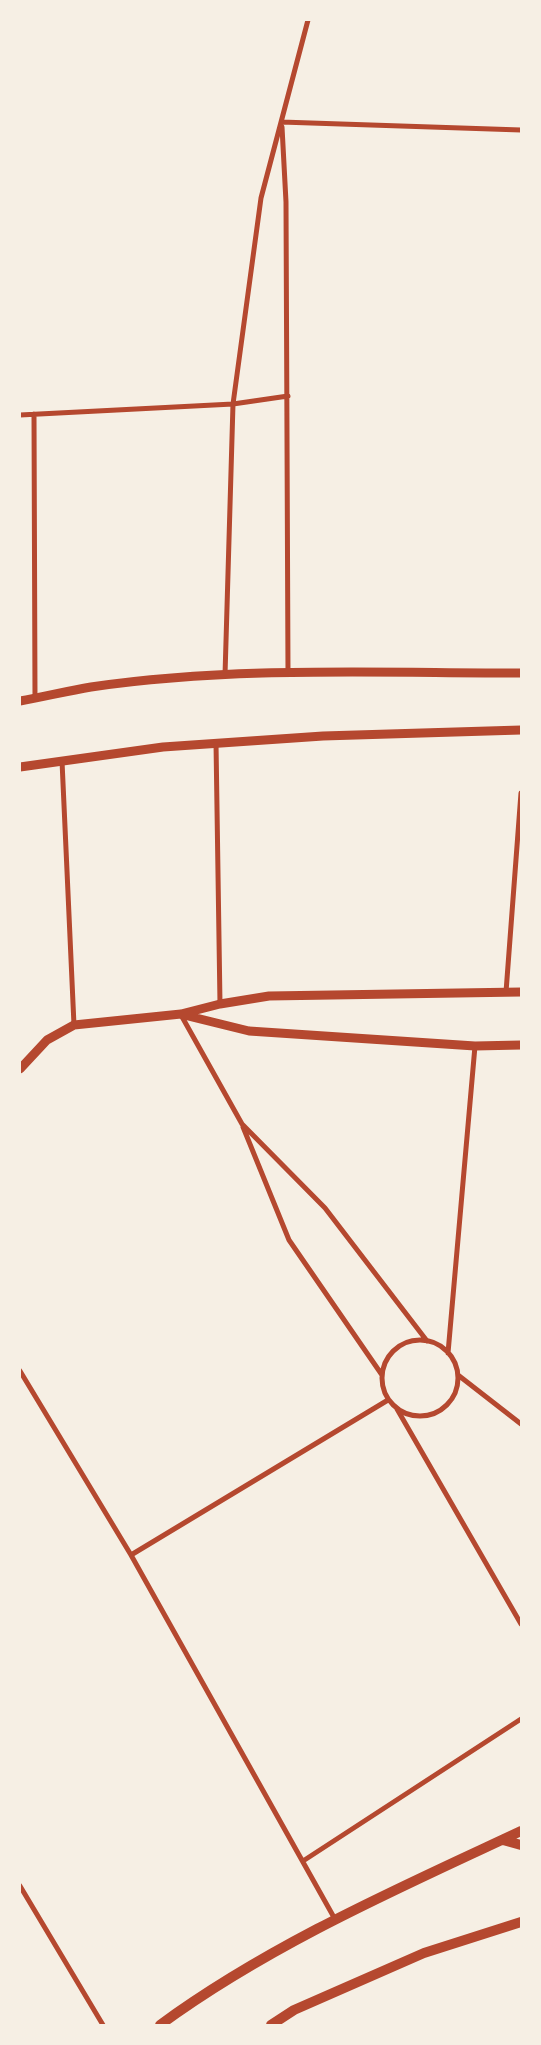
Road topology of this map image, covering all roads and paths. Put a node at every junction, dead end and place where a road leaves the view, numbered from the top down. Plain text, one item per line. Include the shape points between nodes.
1 (308, 20) edge
2 (281, 122) junction
3 (521, 130) edge
4 (288, 396) junction
5 (233, 404) junction
6 (34, 414) junction
7 (20, 415) edge
8 (288, 672) junction
9 (521, 673) edge
10 (225, 675) junction
11 (35, 698) junction
12 (20, 701) edge
13 (521, 730) edge
14 (216, 743) junction
15 (62, 761) junction
16 (20, 767) edge
17 (521, 793) edge
18 (506, 992) junction
19 (521, 992) edge
20 (220, 1004) junction
21 (181, 1014) junction
22 (74, 1025) junction
23 (521, 1045) edge
24 (475, 1046) junction
25 (20, 1069) edge
26 (242, 1124) junction
27 (427, 1341) junction
28 (448, 1353) junction
29 (20, 1371) edge
30 (382, 1375) junction
31 (458, 1375) junction
32 (388, 1400) junction
33 (397, 1409) junction
34 (521, 1424) edge
35 (131, 1555) junction
36 (521, 1624) edge
37 (521, 1719) edge
38 (521, 1831) edge
39 (503, 1840) junction
40 (521, 1845) edge
41 (303, 1861) junction
42 (20, 1886) edge
43 (336, 1921) junction
44 (521, 1922) edge
45 (103, 2025) edge
46 (160, 2025) edge
47 (271, 2025) edge

1 - 2 street
2 - 3 street
2 - 4 street via 286,202
2 - 5 street via 261,198
4 - 5 street
4 - 8 street
5 - 6 street
5 - 10 street
6 - 7 street
6 - 11 street
8 - 9 street
8 - 10 street
10 - 11 street via 90,688
11 - 12 street
13 - 14 street
14 - 15 street via 163,746
14 - 20 street
15 - 16 street
15 - 22 street
17 - 18 street
18 - 19 street
18 - 20 street via 269,996
20 - 21 street
21 - 22 street
21 - 24 street via 249,1032
21 - 26 street
22 - 25 street via 47,1040
23 - 24 street
24 - 28 street
26 - 27 street via 324,1208
26 - 30 street via 289,1240
27 - 28 street
27 - 30 street via 414,1340 402,1344 384,1363
28 - 31 street
29 - 35 street
30 - 32 street
31 - 33 street via 452,1399 444,1408 421,1416 408,1415
31 - 34 street
32 - 33 street
32 - 35 street
33 - 36 street
35 - 41 street
37 - 41 street
38 - 39 main road
39 - 40 main road
39 - 43 main road
41 - 43 street
42 - 45 street
43 - 46 main road via 268,1956
44 - 47 main road via 424,1952 294,2010

